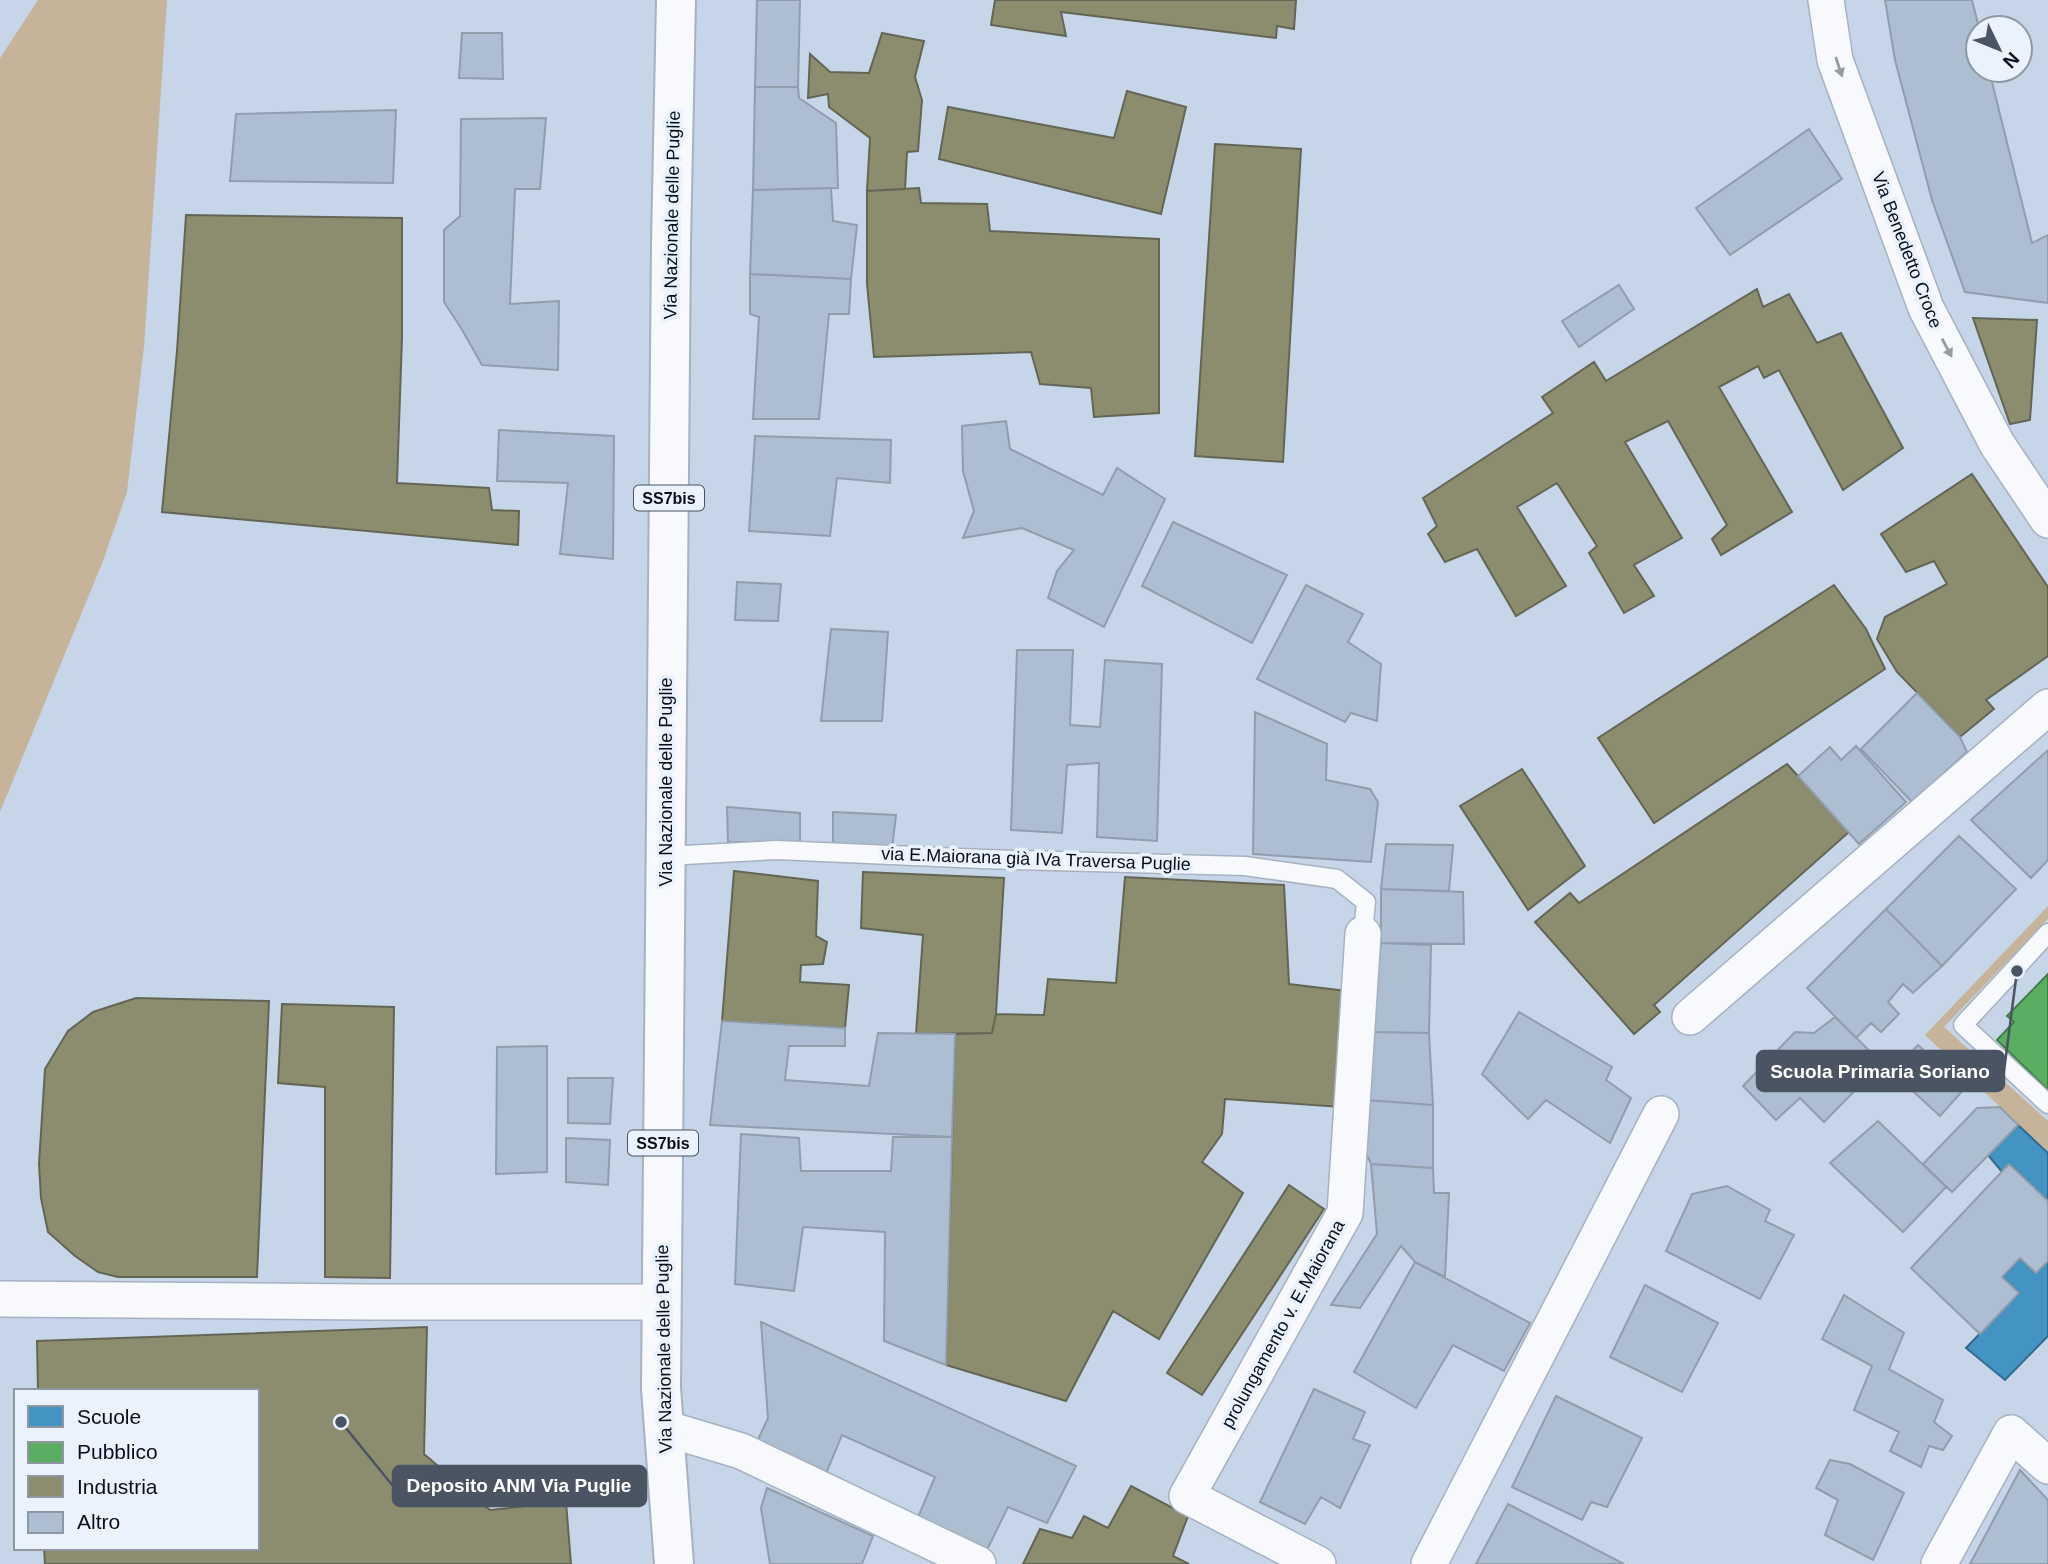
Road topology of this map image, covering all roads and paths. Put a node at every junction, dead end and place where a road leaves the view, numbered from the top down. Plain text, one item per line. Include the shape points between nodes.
1 (676, 0) edge
2 (1826, 0) edge
3 (2048, 520) edge
4 (2048, 707) edge
5 (666, 856) junction
6 (2048, 933) edge
7 (1363, 934) joint
8 (1690, 1017) dead end
9 (2048, 1104) edge
10 (1661, 1114) dead end
11 (0, 1299) edge
12 (662, 1302) junction
13 (664, 1429) junction
14 (2048, 1465) edge
15 (674, 1564) edge
16 (978, 1564) edge
17 (1318, 1564) edge
18 (1429, 1564) edge
19 (1939, 1564) edge

1 - 5 main road, Via Nazionale delle Puglie / SS7bis
2 -> 3 street, Via Benedetto Croce via 1835,60 1926,307 1997,444
4 - 8 street
5 - 7 lane, via E.Maiorana già IVa Traversa Puglie via 776,850 1245,866 1336,878 1366,902
5 - 12 main road, Via Nazionale delle Puglie / SS7bis
6 - 9 lane via 1963,1025
7 - 17 street, prolungamento v. E.Maiorana via 1345,1213 1187,1496
10 - 18 street
11 - 12 street
12 - 13 main road, Via Nazionale delle Puglie / SS7bis
13 - 15 main road, Via Nazionale delle Puglie / SS7bis
13 - 16 street via 741,1451
14 - 19 street via 2011,1433

